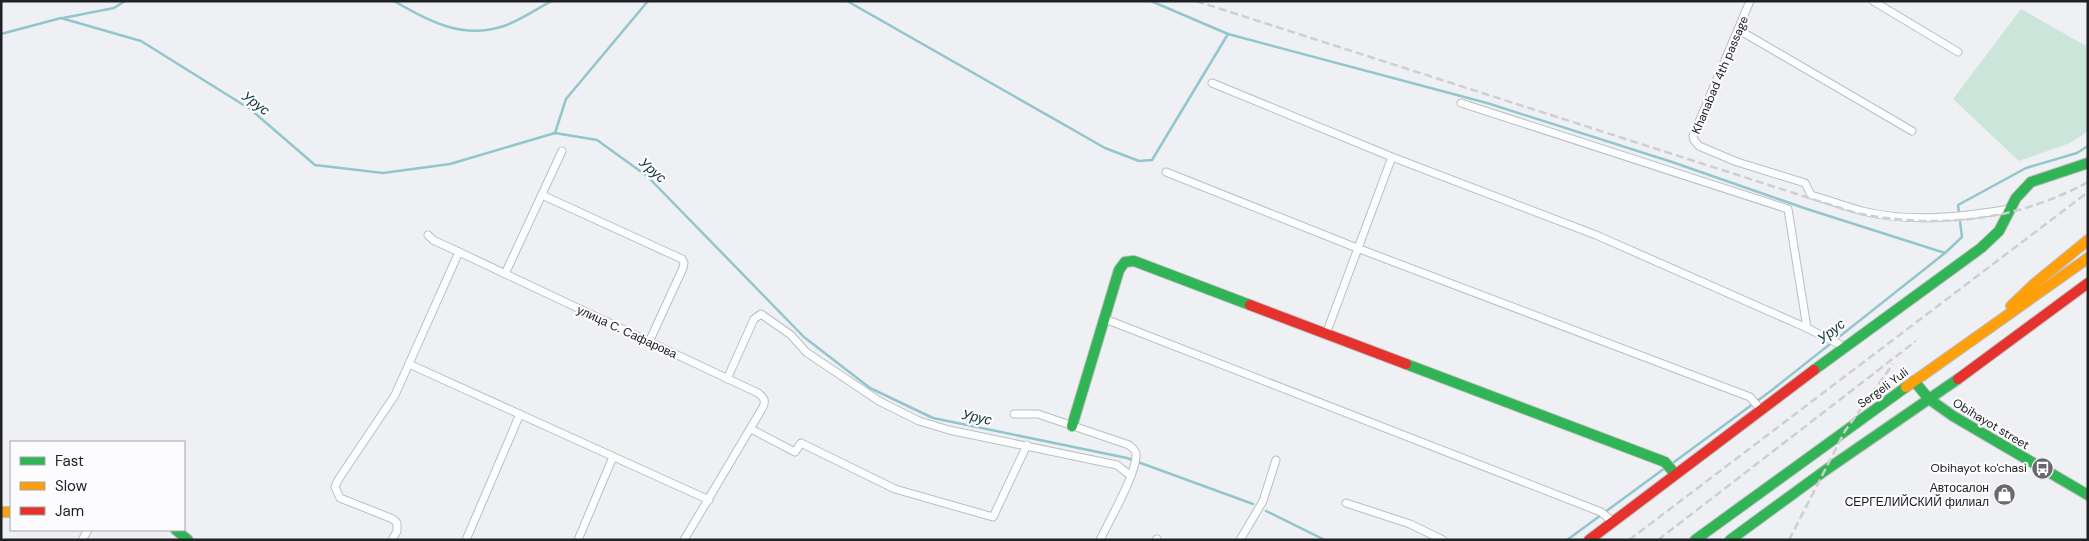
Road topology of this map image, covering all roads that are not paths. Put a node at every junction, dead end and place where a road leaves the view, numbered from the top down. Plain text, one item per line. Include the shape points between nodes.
1 (1750, 1) edge
2 (1873, 1) edge
3 (1739, 30) junction
4 (1958, 52) dead end
5 (1212, 83) dead end
6 (1461, 103) dead end
7 (1912, 132) dead end
8 (562, 151) dead end
9 (1392, 158) junction
10 (2088, 162) edge
11 (1166, 172) dead end
12 (542, 195) junction
13 (2010, 209) junction
14 (428, 235) dead end
15 (2088, 240) edge
16 (1357, 248) junction
17 (459, 252) junction
18 (2088, 258) edge
19 (505, 274) junction
20 (2088, 283) edge
21 (1105, 319) junction
22 (1990, 326) junction
23 (1807, 328) junction
24 (1326, 334) junction
25 (649, 342) junction
26 (1837, 344) junction
27 (409, 364) junction
28 (727, 379) junction
29 (1914, 381) junction
30 (1929, 399) junction
31 (1762, 411) junction
32 (520, 414) junction
33 (1014, 414) dead end
34 (1072, 426) junction
35 (751, 429) junction
36 (1026, 445) junction
37 (613, 457) junction
38 (1276, 460) dead end
39 (1675, 474) junction
40 (1131, 476) junction
41 (2088, 494) edge
42 (709, 500) junction
43 (1346, 503) dead end
44 (1607, 516) junction
45 (177, 531) edge
46 (188, 540) edge
47 (392, 540) edge
48 (466, 540) edge
49 (578, 540) edge
50 (684, 540) edge
51 (1100, 540) edge
52 (1240, 540) edge
53 (1443, 540) edge
54 (1589, 540) edge
55 (1695, 540) edge
56 (1730, 540) edge

1 - 3 street, Khanabad 4th passage
2 - 4 street
3 - 7 street
3 - 13 street, Khanabad 4th passage via 1693,136 1699,146 1737,162 1805,183 1811,195 1862,211 1946,218
5 - 9 street
6 - 23 street via 1788,209
8 - 12 street
9 - 16 street
9 - 23 street via 1596,235
10 - 13 street via 2035,180 2020,192
11 - 16 street
12 - 19 street
12 - 25 street via 682,259 683,268
13 - 26 street via 2002,227 1989,242
14 - 17 street, улица С. Сафарова
15 - 22 street
16 - 24 street
16 - 31 street via 1750,397
17 - 19 street, улица С. Сафарова
17 - 27 street
18 - 22 street, Sergeli Yuli
19 - 25 street, улица С. Сафарова
20 - 30 street
21 - 24 street via 1119,270 1126,262 1134,261
21 - 34 street
21 - 44 street
22 - 29 street, Sergeli Yuli
23 - 26 street
24 - 39 street via 1665,462
25 - 28 street, улица С. Сафарова
26 - 31 street
27 - 32 street
27 - 47 street via 395,395 335,487 340,498 397,522
28 - 35 street, улица С. Сафарова via 764,398 763,408
28 - 36 street via 754,319 761,314 791,336 806,352 879,401 919,422
29 - 30 street, Obihayot street
29 - 55 street, Sergeli Yuli
30 - 41 street, Obihayot street
30 - 56 street
31 - 39 street
32 - 37 street
32 - 48 street
33 - 34 street via 1038,414
34 - 40 street via 1134,449
35 - 36 street via 795,452 801,443 895,489 993,517
35 - 42 street, улица С. Сафарова
36 - 40 street via 1117,465
37 - 42 street
37 - 49 street
38 - 52 street via 1263,501
39 - 44 street
40 - 51 street
42 - 50 street, улица С. Сафарова
43 - 53 street via 1410,524
44 - 54 street
45 - 46 street

